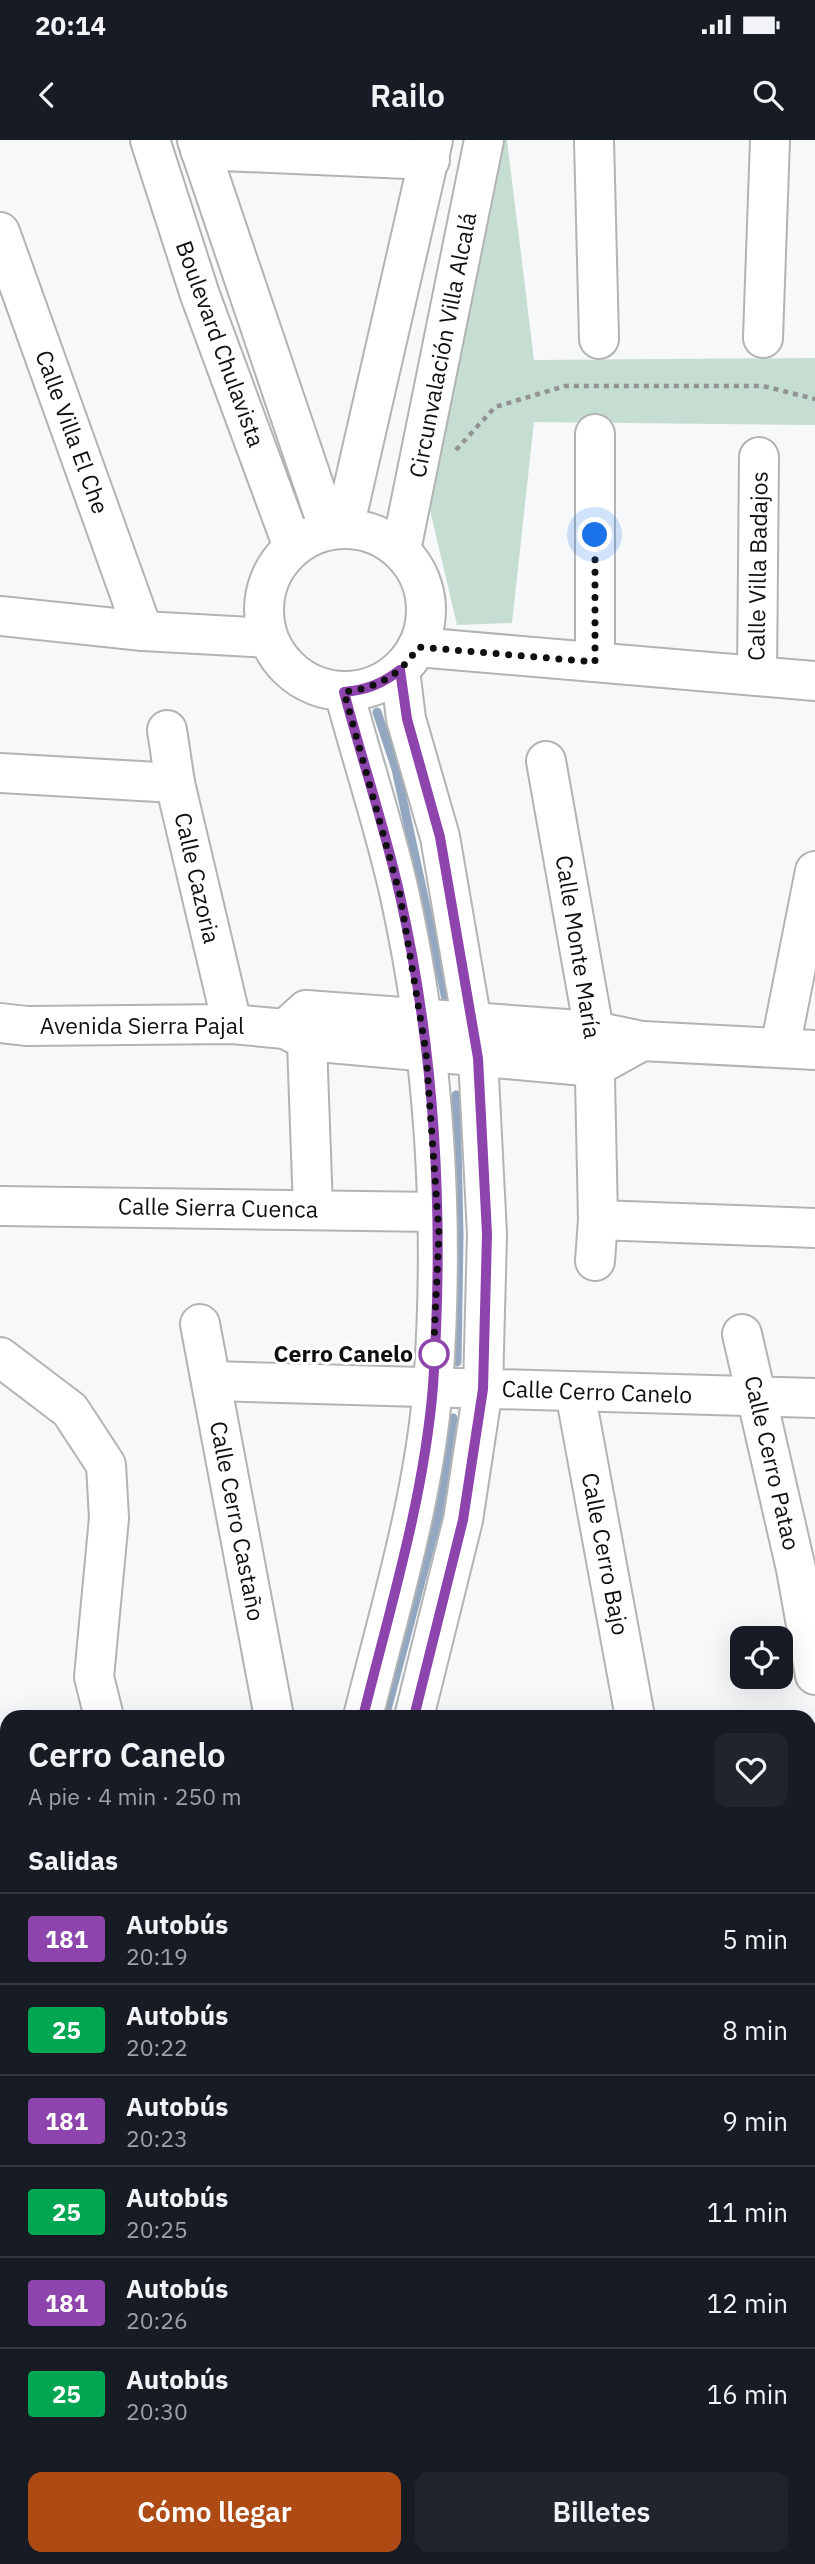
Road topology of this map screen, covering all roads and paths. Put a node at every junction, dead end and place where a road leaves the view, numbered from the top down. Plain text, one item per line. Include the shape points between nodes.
1 (150, 140) edge
2 (484, 140) edge
3 (594, 140) edge
4 (770, 140) edge
5 (199, 145) edge
6 (432, 150) edge
7 (0, 232) edge
8 (763, 338) dead end
9 (599, 340) dead end
10 (595, 434) dead end
11 (759, 457) dead end
12 (337, 529) junction
13 (293, 547) junction
14 (401, 551) junction
15 (0, 616) edge
16 (143, 631) junction
17 (268, 638) junction
18 (409, 659) junction
19 (595, 662) junction
20 (757, 676) junction
21 (815, 681) edge
22 (344, 692) junction
23 (167, 730) dead end
24 (546, 761) dead end
25 (0, 773) edge
26 (175, 783) junction
27 (815, 871) edge
28 (0, 1023) edge
29 (232, 1024) junction
30 (300, 1027) junction
31 (423, 1035) junction
32 (476, 1041) junction
33 (595, 1049) junction
34 (798, 1049) edge
35 (0, 1206) edge
36 (313, 1209) junction
37 (436, 1212) junction
38 (598, 1220) junction
39 (815, 1228) edge
40 (596, 1261) dead end
41 (200, 1324) dead end
42 (742, 1334) dead end
43 (0, 1357) edge
44 (211, 1381) junction
45 (432, 1388) junction
46 (483, 1389) junction
47 (575, 1392) junction
48 (758, 1397) junction
49 (815, 1398) edge
50 (806, 1569) edge
51 (815, 1675) edge
52 (102, 1710) edge
53 (273, 1710) edge
54 (365, 1710) edge
55 (416, 1710) edge
56 (634, 1710) edge

1 - 13 street, Boulevard Chulavista via 200,295
2 - 14 street, Circunvalación Villa Alcalá
3 - 9 street
4 - 8 street
5 - 6 street
5 - 12 street, Boulevard Chulavista
6 - 12 street
7 - 16 street, Calle Villa El Che
10 - 19 street
11 - 20 street, Calle Villa Badajos
12 - 13 street
12 - 14 street via 374,535
13 - 17 street via 277,566 267,589 264,614
14 - 18 street via 416,571 425,596 425,622
15 - 16 street
16 - 17 street
17 - 22 street via 280,660 298,677 320,688
18 - 19 street
18 - 22 street via 374,686
18 - 32 street via 407,719 440,837
19 - 20 street
20 - 21 street
22 - 31 street via 400,895
23 - 26 street, Calle Cazoria
24 - 33 street, Calle Monte María
25 - 26 street
26 - 29 street, Calle Cazoria
27 - 34 street
28 - 29 street, Avenida Sierra Pajal
29 - 30 street, Avenida Sierra Pajal
30 - 31 street, Avenida Sierra Pajal
30 - 36 street
31 - 32 street, Avenida Sierra Pajal
31 - 37 street
32 - 33 street, Avenida Sierra Pajal
32 - 46 street via 487,1234
33 - 34 street via 642,1041
33 - 38 street, Calle Monte María
35 - 36 street, Calle Sierra Cuenca
36 - 37 street, Calle Sierra Cuenca
37 - 45 street
38 - 39 street
38 - 40 street, Calle Monte María
41 - 44 street, Calle Cerro Castaño
42 - 48 street, Calle Cerro Patao
43 - 52 street via 70,1410 106,1465 109,1518 94,1677
44 - 45 street, Calle Cerro Canelo
44 - 53 street, Calle Cerro Castaño
45 - 46 street, Calle Cerro Canelo
45 - 54 street via 414,1514
46 - 47 street, Calle Cerro Canelo
46 - 55 street via 463,1520
47 - 48 street, Calle Cerro Canelo
47 - 56 street, Calle Cerro Bajo
48 - 49 street, Calle Cerro Canelo
48 - 50 street, Calle Cerro Patao
50 - 51 street, Calle Cerro Patao

